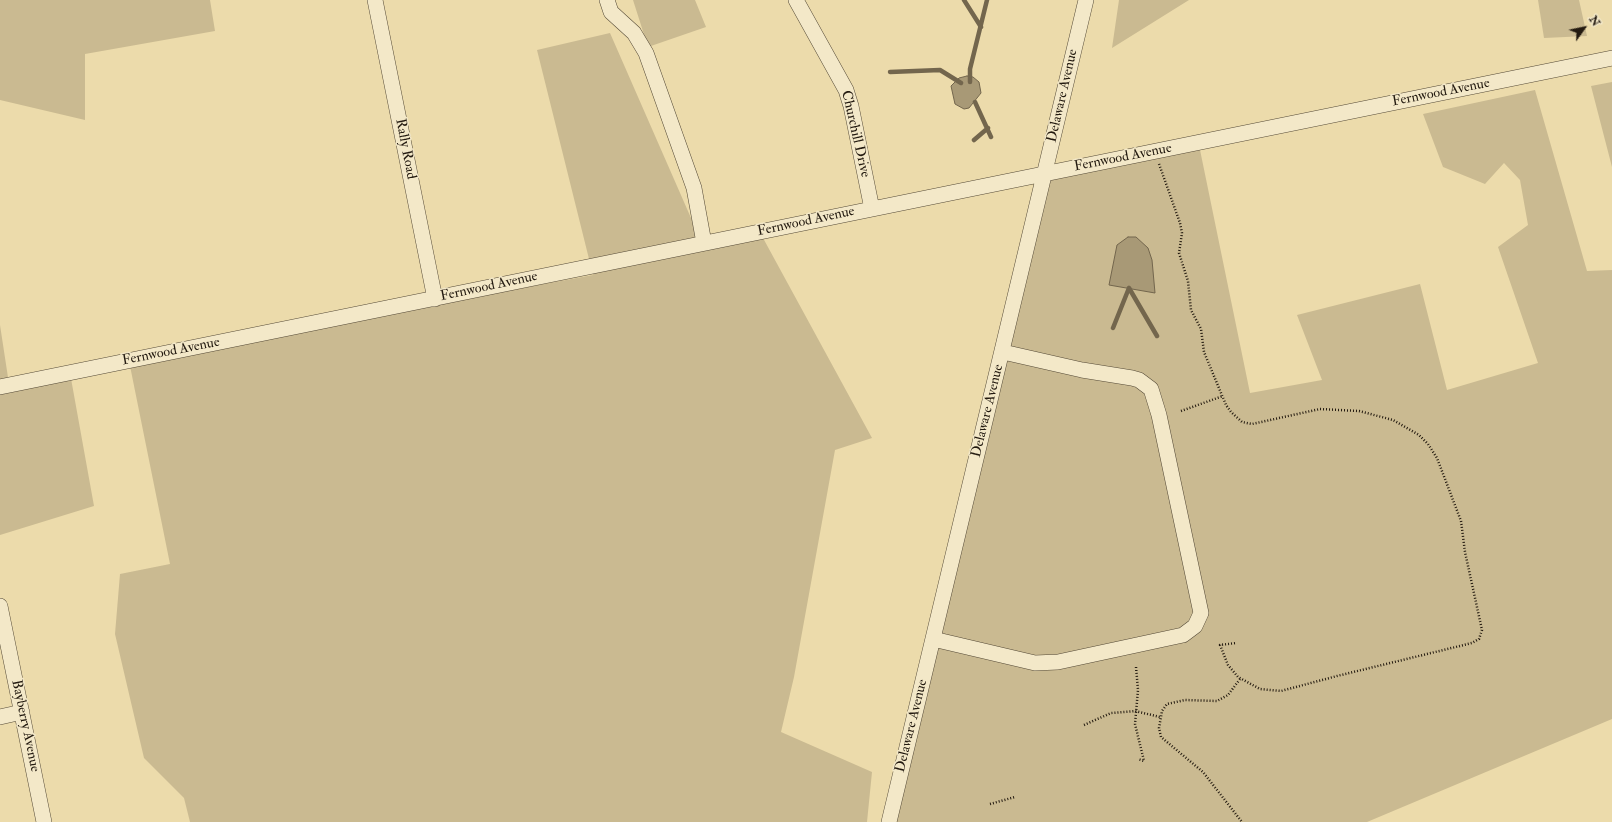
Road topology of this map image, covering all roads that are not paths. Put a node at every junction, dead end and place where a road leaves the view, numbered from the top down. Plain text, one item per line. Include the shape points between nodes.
1 (375, 0) edge
2 (607, 0) edge
3 (796, 0) edge
4 (1086, 0) edge
5 (1612, 58) edge
6 (1044, 172) junction
7 (872, 209) junction
8 (704, 243) junction
9 (434, 299) junction
10 (1003, 352) junction
11 (0, 387) edge
12 (0, 606) edge
13 (933, 639) junction
14 (22, 712) junction
15 (0, 717) edge
16 (44, 822) edge
17 (889, 822) edge

1 - 9 street, Rally Road
2 - 8 street via 611,12 634,33 646,53 694,188
3 - 7 street, Churchill Drive via 846,90
4 - 6 street, Delaware Avenue
5 - 6 street, Fernwood Avenue via 1154,153
6 - 7 street, Fernwood Avenue
6 - 10 street, Delaware Avenue
7 - 8 street, Fernwood Avenue
8 - 9 street, Fernwood Avenue
9 - 11 street, Fernwood Avenue
10 - 13 street, Delaware Avenue
10 - 13 street via 1082,370 1132,378 1151,389 1159,415 1201,613 1195,626 1183,635 1052,662 1035,663
12 - 14 street, Bayberry Avenue
13 - 17 street, Delaware Avenue
14 - 15 street
14 - 16 street, Bayberry Avenue

